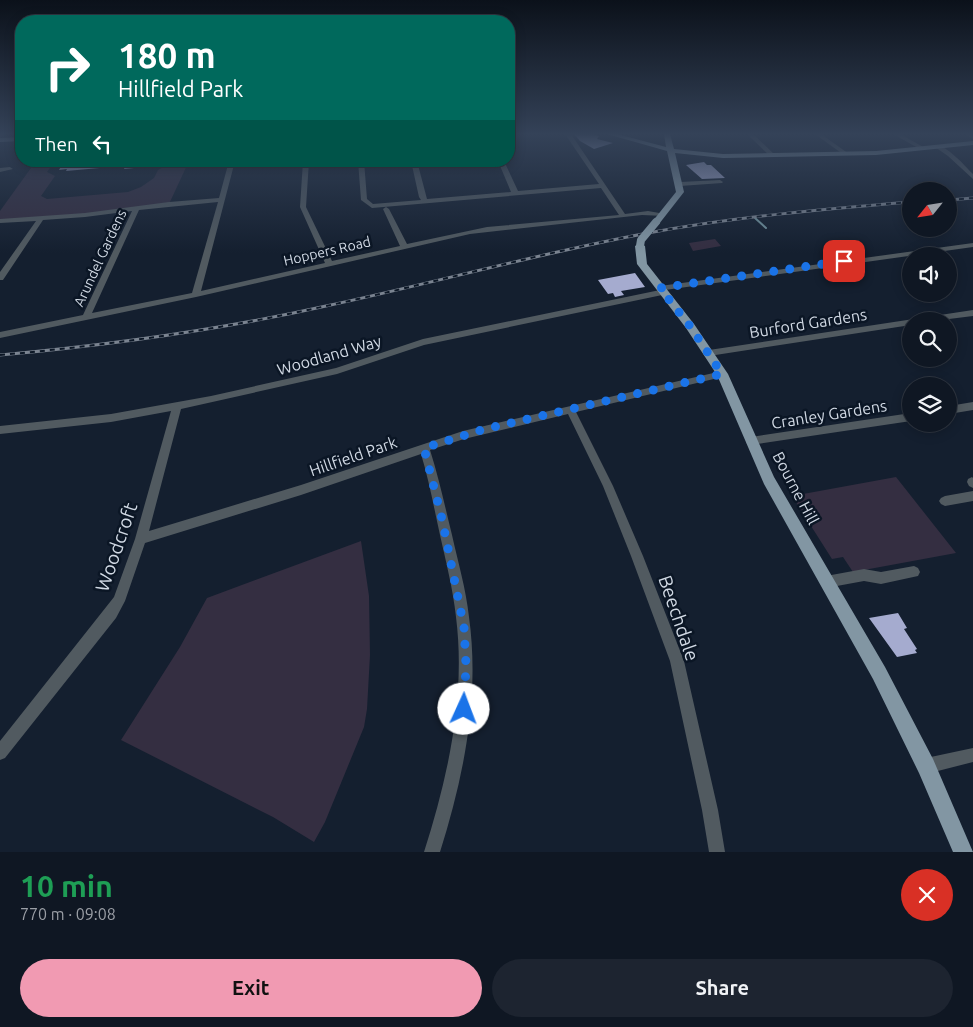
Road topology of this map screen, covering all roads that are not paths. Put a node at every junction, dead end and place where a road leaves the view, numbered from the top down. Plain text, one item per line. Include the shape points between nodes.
1 (228, 174) edge
2 (305, 174) edge
3 (362, 174) edge
4 (417, 174) edge
5 (507, 174) edge
6 (595, 174) edge
7 (678, 174) edge
8 (720, 182) dead end
9 (680, 184) junction
10 (604, 187) junction
11 (515, 193) junction
12 (221, 200) junction
13 (425, 201) junction
14 (137, 208) junction
15 (386, 209) dead end
16 (663, 215) junction
17 (623, 216) junction
18 (40, 219) junction
19 (0, 221) edge
20 (973, 244) edge
21 (404, 246) junction
22 (330, 265) junction
23 (0, 278) edge
24 (662, 290) junction
25 (196, 295) junction
26 (973, 314) edge
27 (957, 316) edge
28 (86, 318) junction
29 (902, 323) edge
30 (0, 335) edge
31 (709, 353) junction
32 (722, 374) junction
33 (177, 406) junction
34 (973, 406) edge
35 (570, 409) junction
36 (957, 409) edge
37 (902, 418) edge
38 (0, 430) edge
39 (751, 441) junction
40 (424, 448) junction
41 (973, 496) edge
42 (945, 501) dead end
43 (141, 539) junction
44 (914, 572) dead end
45 (826, 582) junction
46 (0, 753) edge
47 (973, 755) edge
48 (926, 766) junction
49 (434, 851) edge
50 (717, 852) edge
51 (963, 852) edge

1 - 12 street
2 - 22 street via 303,207
3 - 13 street via 367,204
4 - 13 street
5 - 11 street
6 - 10 street
7 - 9 main road
8 - 9 street
9 - 16 main road, Bourne Hill via 680,192
10 - 11 street
10 - 17 street
11 - 13 street
12 - 14 street
12 - 25 street
14 - 18 street
14 - 28 street, Arundel Gardens
15 - 21 street
16 - 17 street, Hoppers Road via 644,211
16 - 24 main road, Bourne Hill, bridge via 641,240 640,246 642,264
17 - 21 street, Hoppers Road via 497,228
18 - 19 street
18 - 23 street
20 - 24 street, Woodland Way
21 - 22 street, Hoppers Road
22 - 25 street, Hoppers Road
24 - 31 main road, Bourne Hill
24 - 33 street, Woodland Way via 423,342 295,382
25 - 28 street, Hoppers Road
26 - 27 street
28 - 30 street, Hoppers Road
29 - 31 street, Burford Gardens
31 - 32 main road, Bourne Hill
32 - 35 street, Hillfield Park
32 - 39 main road, Bourne Hill
33 - 38 street, Woodland Way via 111,418
33 - 43 street, Woodcroft
34 - 36 street
35 - 40 street, Hillfield Park via 485,429
35 - 50 street, Beechdale via 608,486 677,661
37 - 39 street, Cranley Gardens
39 - 45 main road, Bourne Hill
40 - 43 street, Hillfield Park
40 - 49 street via 456,583 464,627 466,665 458,748
41 - 42 street
43 - 46 street, Woodcroft via 119,601
44 - 45 street via 882,578 864,575
45 - 48 main road, Bourne Hill via 880,673
47 - 48 street
48 - 51 main road, Bourne Hill

